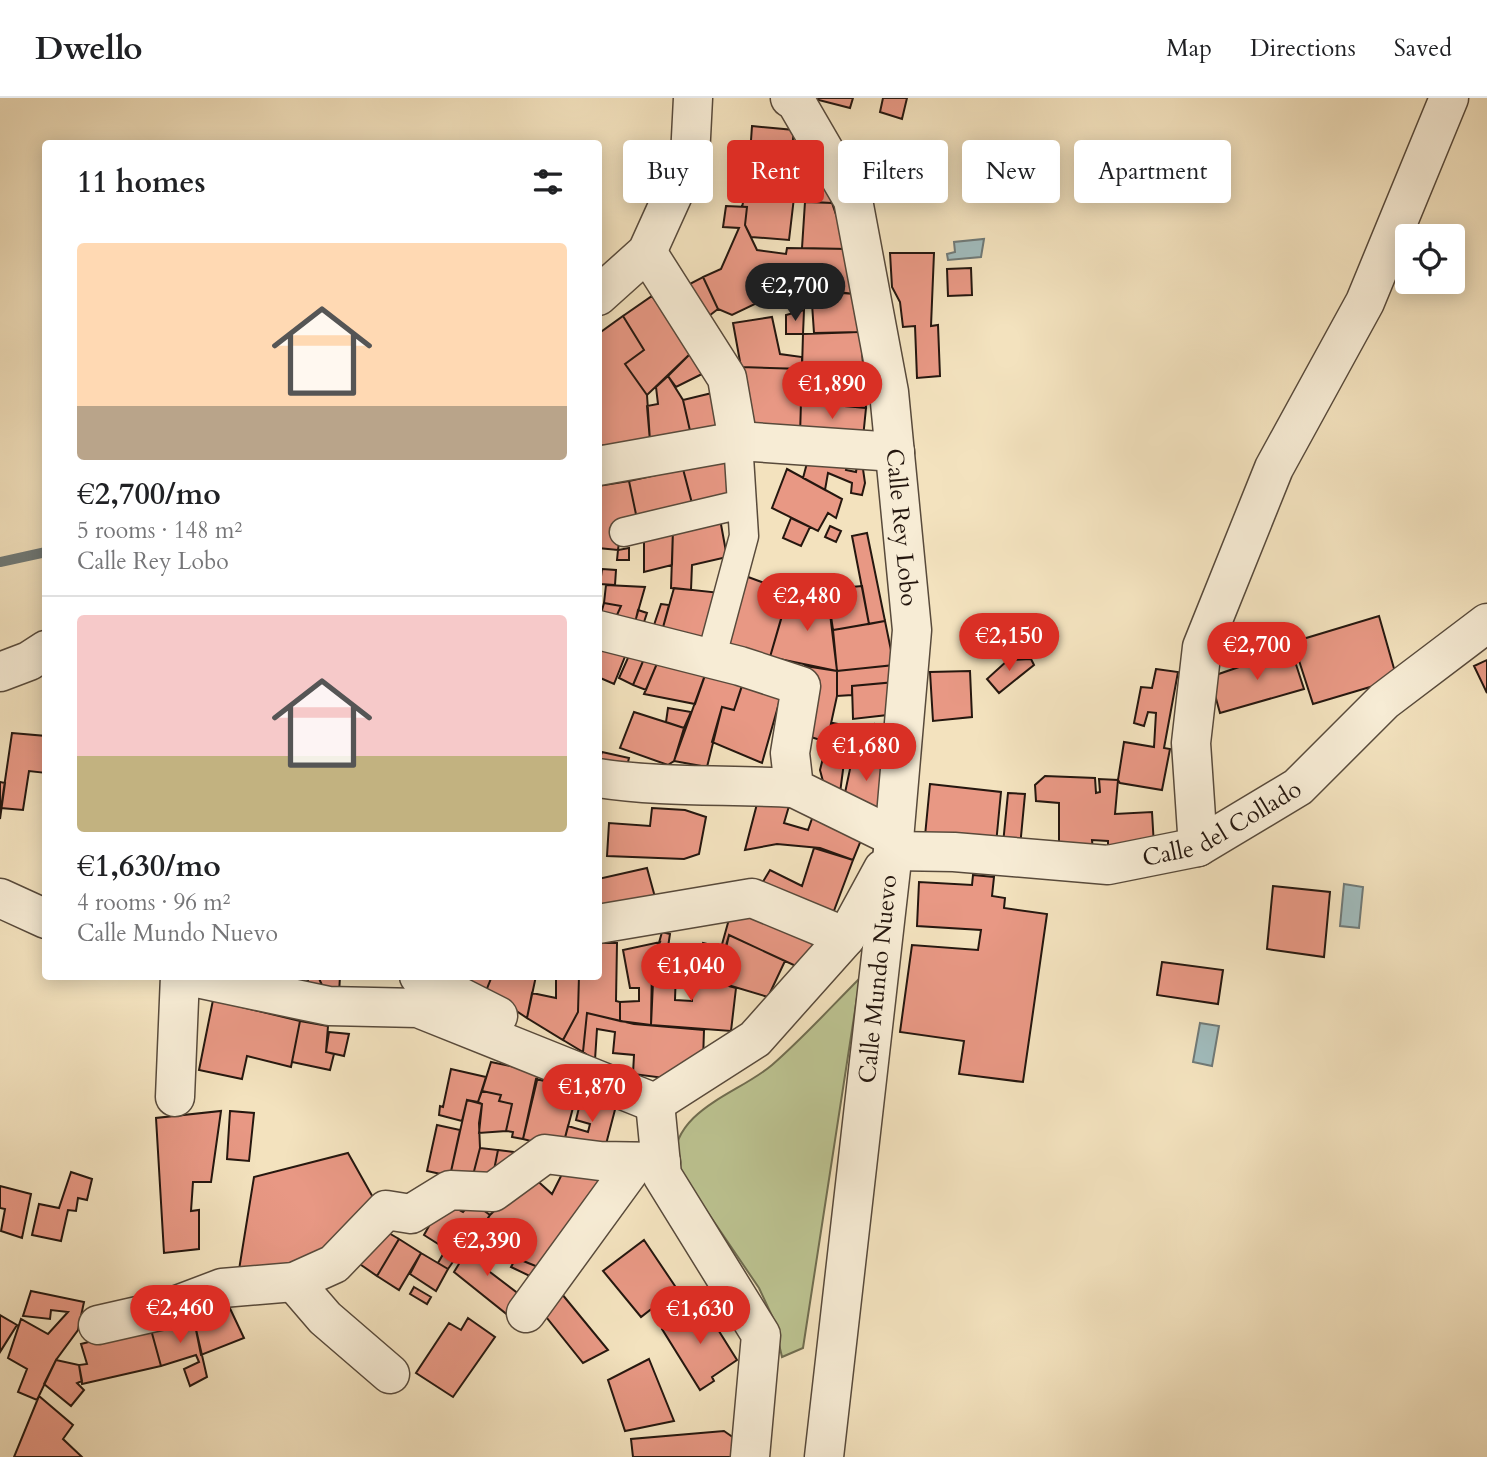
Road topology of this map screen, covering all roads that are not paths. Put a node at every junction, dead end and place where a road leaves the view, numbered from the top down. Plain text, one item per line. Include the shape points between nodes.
1 (693, 98) edge
2 (790, 98) edge
3 (1449, 98) edge
4 (647, 252) junction
5 (602, 292) edge
6 (738, 441) junction
7 (895, 452) junction
8 (602, 465) edge
9 (742, 504) junction
10 (624, 532) dead end
11 (1487, 623) edge
12 (602, 631) edge
13 (42, 653) edge
14 (711, 659) junction
15 (0, 672) edge
16 (602, 779) edge
17 (794, 788) junction
18 (893, 844) junction
19 (1198, 847) junction
20 (0, 898) edge
21 (42, 917) edge
22 (602, 923) edge
23 (846, 937) junction
24 (180, 980) edge
25 (206, 980) edge
26 (427, 980) edge
27 (585, 1075) junction
28 (175, 1097) dead end
29 (655, 1103) junction
30 (648, 1162) junction
31 (295, 1282) junction
32 (526, 1313) dead end
33 (98, 1325) dead end
34 (390, 1374) dead end
35 (750, 1457) edge
36 (824, 1457) edge

1 - 4 street via 690,157
2 - 7 street, Calle Rey Lobo via 853,200 889,392
3 - 19 street via 1365,302 1274,468 1202,647 1191,743
4 - 5 street
4 - 6 street via 727,378
6 - 7 street
6 - 8 street
6 - 9 street
7 - 18 street, Calle Rey Lobo via 912,630
9 - 10 street
9 - 14 street via 744,537
11 - 19 street, Calle del Collado via 1384,701 1298,787
12 - 14 street
13 - 15 street
14 - 17 street via 801,686 790,753
16 - 17 street via 647,786 722,783
17 - 18 street
18 - 19 street, Calle del Collado via 1108,865
18 - 23 street, Calle Mundo Nuevo
18 - 36 street, Calle Mundo Nuevo
20 - 21 street
22 - 23 street via 752,898
23 - 29 street, Calle Mundo Nuevo via 755,1038
24 - 28 street
25 - 27 street via 329,1006 418,1009
26 - 27 street via 591,1063
27 - 29 street
29 - 30 street
30 - 31 street via 545,1154 493,1192 450,1190 411,1214 386,1210 334,1264
30 - 32 street
30 - 35 street via 662,1175 761,1335
31 - 33 street via 222,1288 164,1310
31 - 34 street via 325,1318

